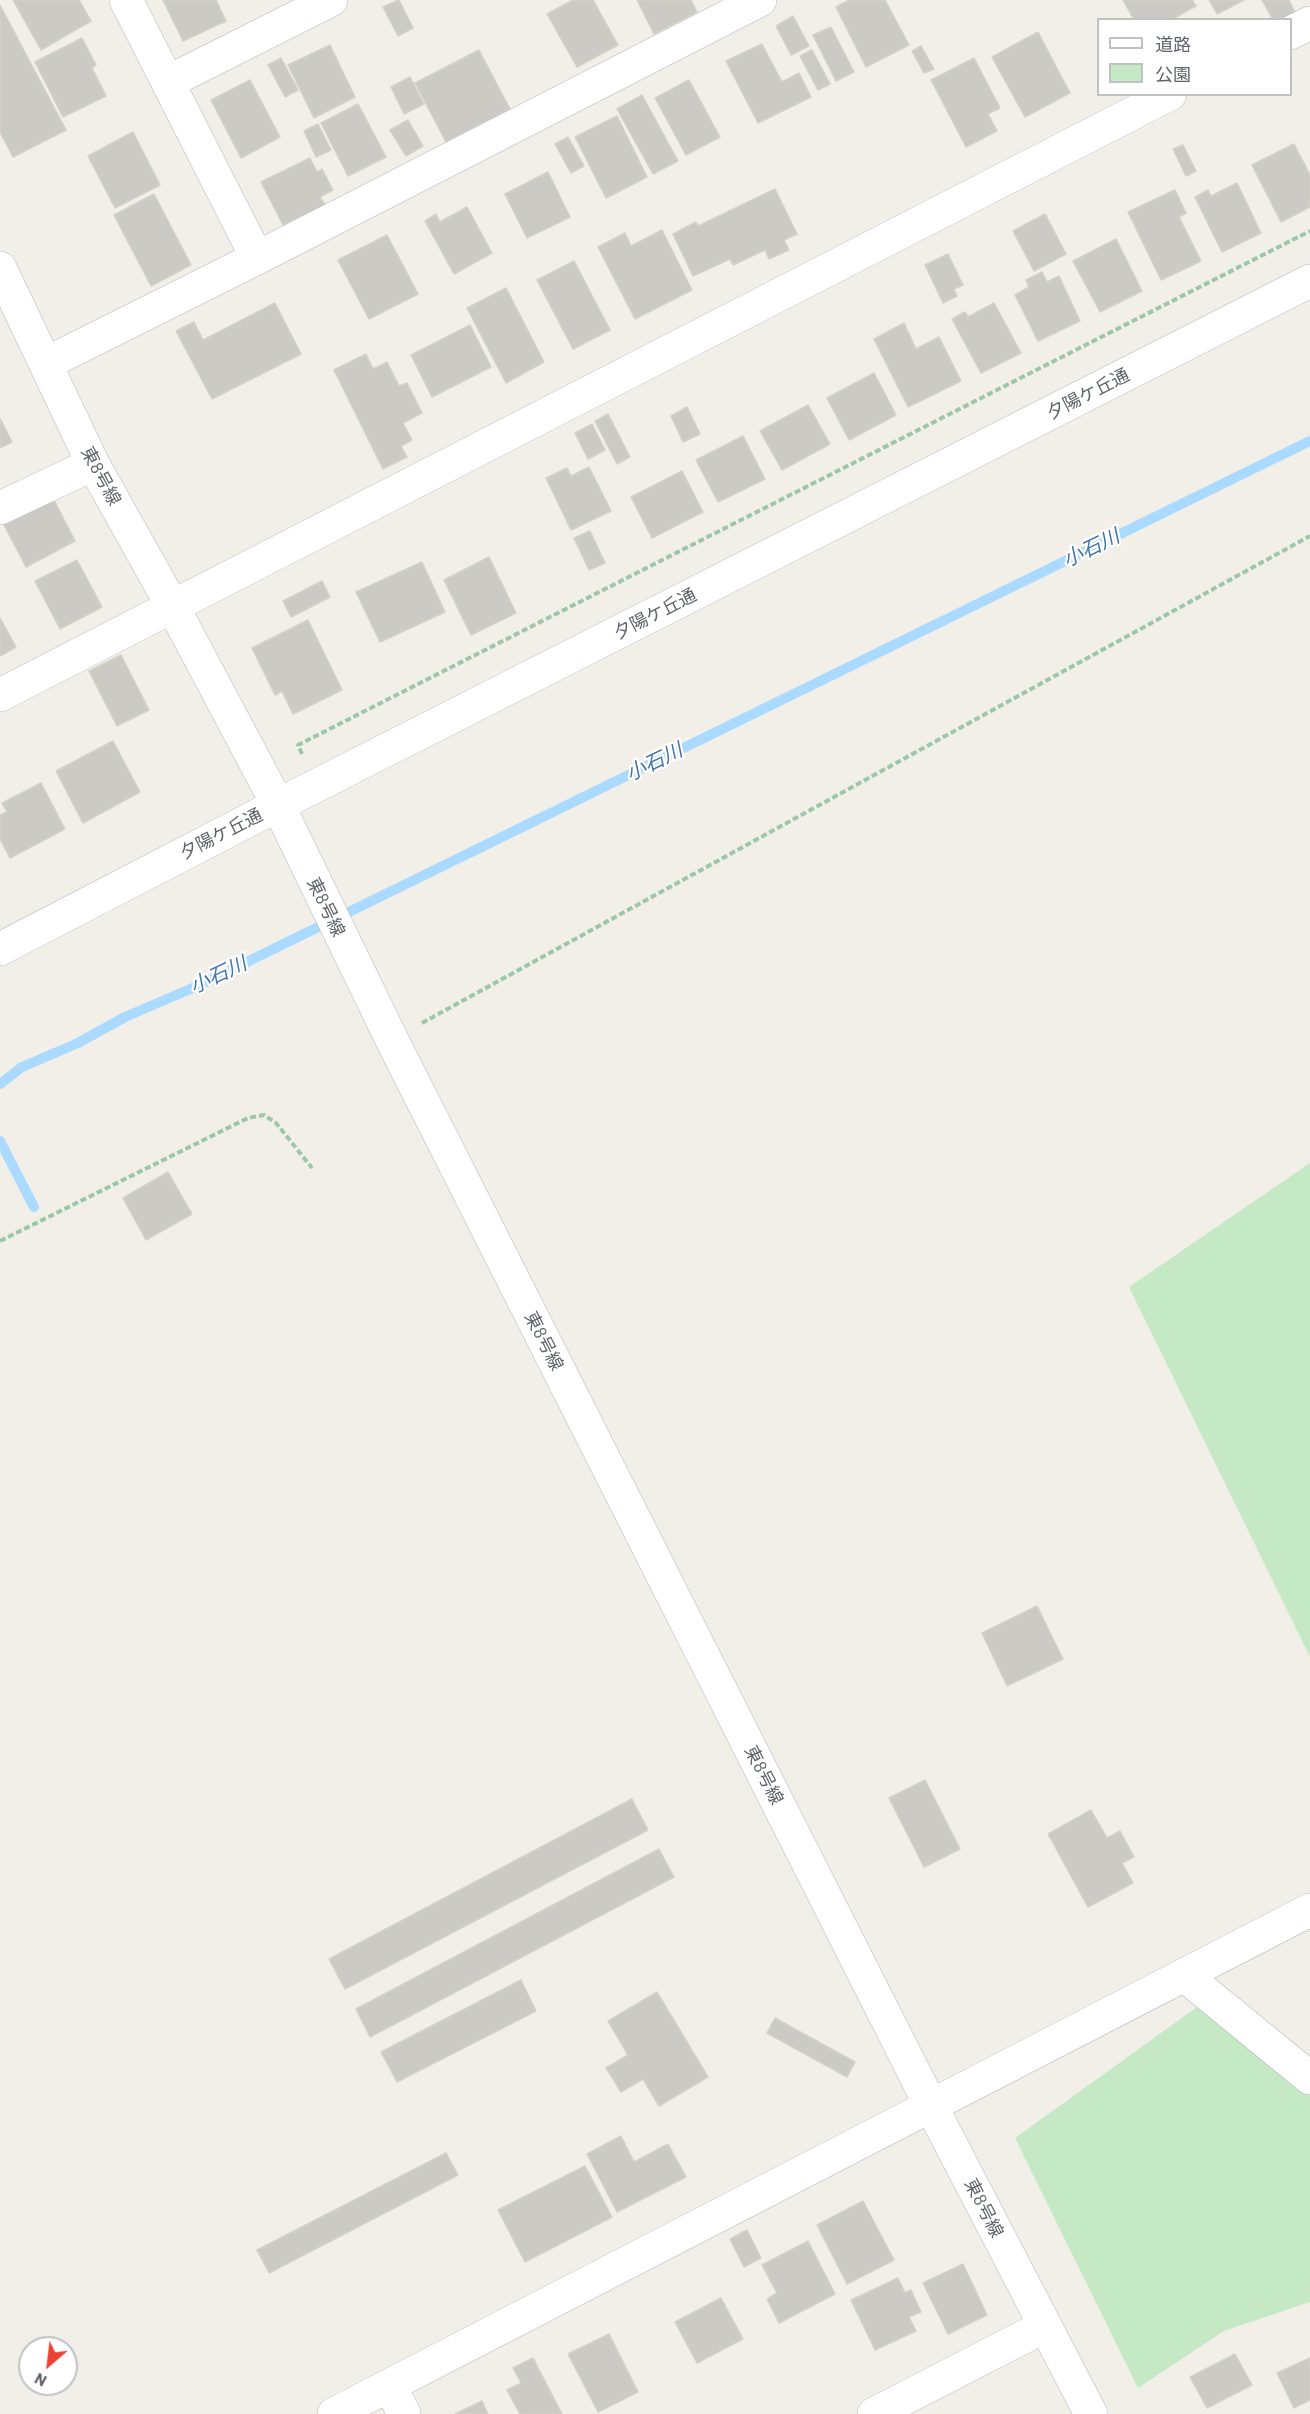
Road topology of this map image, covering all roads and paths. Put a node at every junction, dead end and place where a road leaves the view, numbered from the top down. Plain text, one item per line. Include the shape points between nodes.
1 (126, 0) edge
2 (331, 0) edge
3 (754, 1) edge
4 (1310, 23) edge
5 (1292, 32) edge
6 (168, 82) junction
7 (1166, 96) edge
8 (1310, 231) edge
9 (257, 258) junction
10 (0, 267) edge
11 (1310, 281) edge
12 (47, 363) junction
13 (93, 464) junction
14 (0, 508) edge
15 (1310, 536) edge
16 (173, 606) junction
17 (0, 695) edge
18 (317, 785) junction
19 (278, 805) junction
20 (0, 948) edge
21 (386, 1026) junction
22 (312, 1168) dead end
23 (0, 1241) edge
24 (1310, 1910) edge
25 (1184, 1975) junction
26 (1310, 2078) edge
27 (931, 2106) junction
28 (1045, 2326) junction
29 (397, 2400) edge
30 (334, 2414) edge
31 (874, 2414) edge
32 (1091, 2414) edge

1 - 6 street
2 - 6 street
3 - 9 street
4 - 5 street
6 - 9 street
7 - 16 street
8 - 18 path via 298,745
9 - 12 street
10 - 12 street, 東8号線
11 - 18 street, 夕陽ケ丘通
12 - 13 street, 東8号線
13 - 14 street
13 - 16 street, 東8号線
15 - 21 path
16 - 17 street
16 - 19 street, 東8号線
18 - 19 street, 夕陽ケ丘通
19 - 20 street, 夕陽ケ丘通
19 - 21 street, 東8号線
21 - 27 street, 東8号線
22 - 23 path via 276,1123 264,1115 248,1118
24 - 25 street
25 - 26 street
25 - 27 street
27 - 28 street, 東8号線
27 - 29 street
28 - 31 street
28 - 32 street, 東8号線
29 - 30 street

